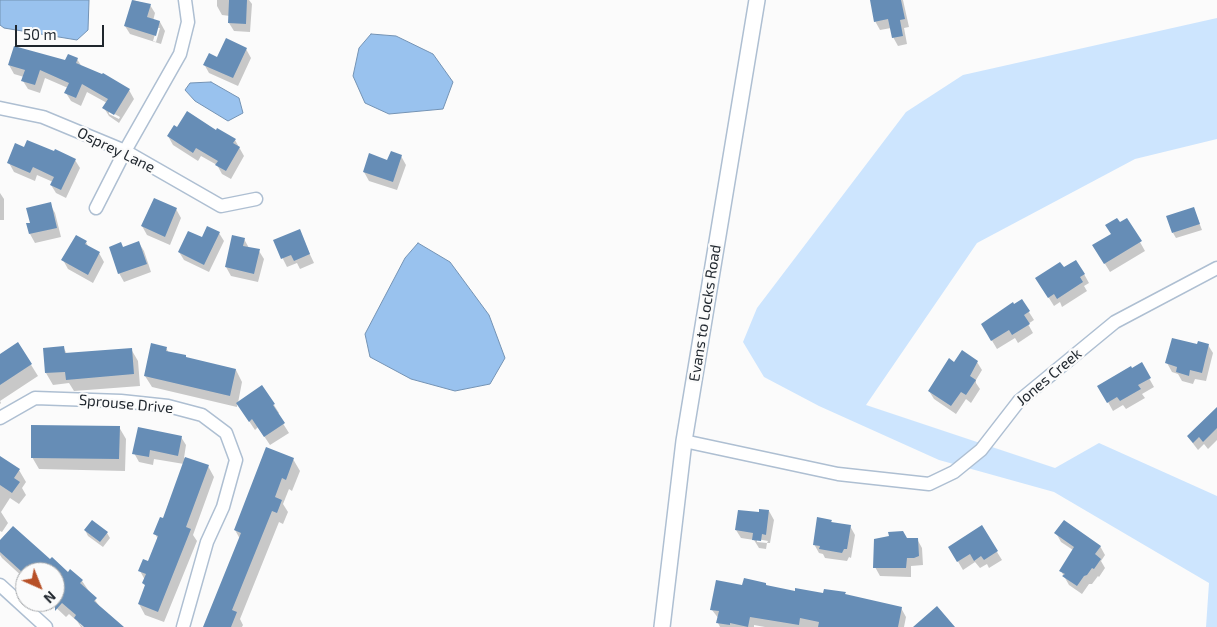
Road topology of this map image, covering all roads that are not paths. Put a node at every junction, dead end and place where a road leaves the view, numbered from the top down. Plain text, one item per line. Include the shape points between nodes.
1 (185, 0) edge
2 (757, 0) edge
3 (0, 108) edge
4 (125, 151) junction
5 (256, 199) dead end
6 (96, 208) dead end
7 (1217, 268) edge
8 (0, 418) edge
9 (684, 441) junction
10 (0, 585) edge
11 (46, 627) edge
12 (183, 627) edge
13 (662, 627) edge

1 - 4 street via 188,22 180,54
2 - 9 street, Evans to Locks Road
3 - 4 street, Osprey Lane via 43,117
4 - 5 street, Osprey Lane via 221,206
4 - 6 street
7 - 9 street, Jones Creek via 1116,322 1018,400 981,450 954,472 929,484 838,474
8 - 12 street, Sprouse Drive via 35,398 122,401 168,406 202,415 226,433 236,460
9 - 13 street, Evans to Locks Road
10 - 11 street

